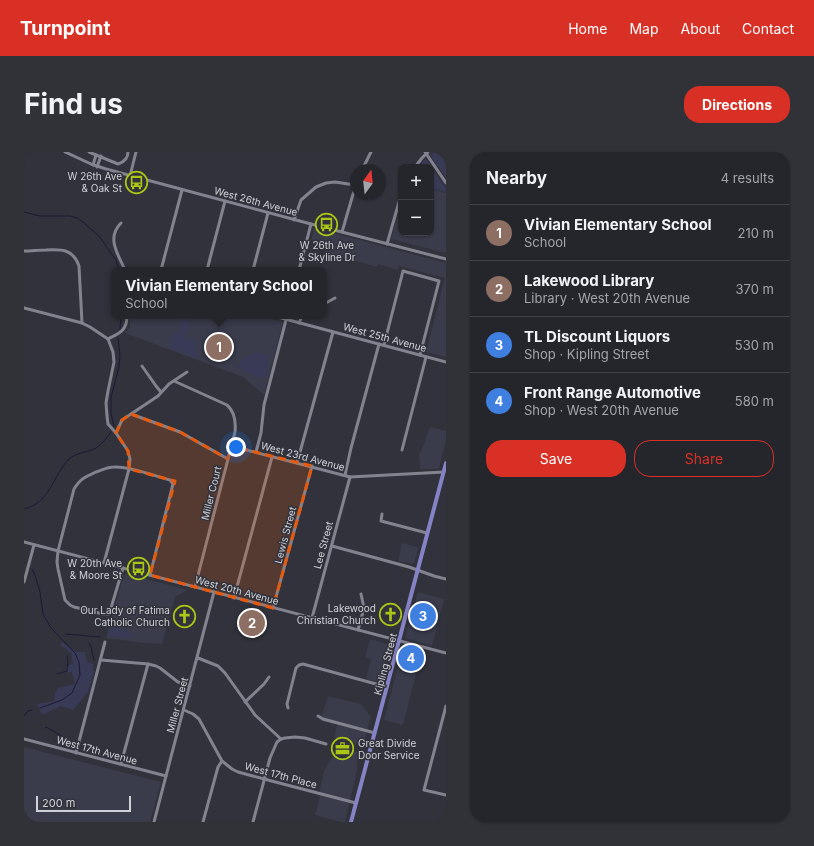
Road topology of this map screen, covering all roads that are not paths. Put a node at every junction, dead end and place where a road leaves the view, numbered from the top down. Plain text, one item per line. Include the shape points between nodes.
1 (65, 152) edge
2 (90, 152) edge
3 (128, 152) edge
4 (136, 152) edge
5 (371, 152) edge
6 (426, 153) edge
7 (96, 155) junction
8 (101, 156) junction
9 (365, 164) edge
10 (417, 164) edge
11 (93, 165) junction
12 (97, 167) junction
13 (130, 176) junction
14 (350, 183) edge
15 (446, 183) edge
16 (182, 190) junction
17 (351, 200) edge
18 (400, 200) edge
19 (225, 202) junction
20 (268, 213) junction
21 (294, 220) junction
22 (121, 223) dead end
23 (311, 224) junction
24 (342, 232) junction
25 (387, 244) junction
26 (24, 251) edge
27 (446, 259) edge
28 (124, 267) edge
29 (161, 267) edge
30 (208, 267) edge
31 (254, 267) edge
32 (300, 267) edge
33 (335, 298) dead end
34 (327, 302) edge
35 (24, 308) edge
36 (128, 319) edge
37 (287, 319) edge
38 (290, 319) edge
39 (301, 319) edge
40 (82, 323) junction
41 (300, 323) junction
42 (333, 332) junction
43 (108, 339) junction
44 (379, 344) junction
45 (384, 345) junction
46 (420, 355) junction
47 (426, 356) junction
48 (446, 362) edge
49 (142, 366) dead end
50 (187, 372) dead end
51 (174, 381) junction
52 (161, 392) junction
53 (132, 414) junction
54 (116, 433) junction
55 (231, 446) junction
56 (402, 450) dead end
57 (256, 452) junction
58 (272, 456) junction
59 (228, 459) junction
60 (298, 463) junction
61 (446, 463) edge
62 (312, 466) junction
63 (129, 469) junction
64 (444, 472) junction
65 (345, 476) junction
66 (350, 476) junction
67 (382, 514) dead end
68 (428, 533) junction
69 (24, 542) edge
70 (34, 545) junction
71 (332, 546) junction
72 (58, 551) junction
73 (104, 563) junction
74 (123, 568) junction
75 (418, 570) junction
76 (150, 575) junction
77 (446, 579) edge
78 (24, 582) edge
79 (195, 587) junction
80 (214, 592) junction
81 (361, 594) dead end
82 (234, 598) junction
83 (273, 608) junction
84 (312, 618) junction
85 (358, 630) junction
86 (399, 641) junction
87 (105, 642) dead end
88 (446, 653) edge
89 (198, 658) junction
90 (101, 660) junction
91 (148, 664) junction
92 (269, 677) dead end
93 (190, 686) junction
94 (387, 687) junction
95 (246, 702) junction
96 (446, 706) edge
97 (288, 708) dead end
98 (184, 710) junction
99 (318, 716) dead end
100 (374, 733) junction
101 (24, 739) edge
102 (281, 739) junction
103 (326, 744) dead end
104 (76, 753) junction
105 (222, 761) junction
106 (121, 764) junction
107 (166, 776) junction
108 (264, 779) junction
109 (446, 795) edge
110 (356, 803) junction
111 (154, 822) edge
112 (203, 822) edge
113 (253, 822) edge
114 (351, 822) edge

1 - 11 street, West 26th Avenue
2 - 7 street
3 - 8 street via 125,160 118,164
4 - 13 street
5 - 9 street
6 - 10 street
6 - 15 street
7 - 8 street
7 - 11 street
8 - 12 street
11 - 12 street, West 26th Avenue
12 - 13 street, West 26th Avenue
13 - 16 street, West 26th Avenue
14 - 21 street via 335,182 316,187 301,200
16 - 19 street, West 26th Avenue
16 - 29 street
17 - 24 street
18 - 25 street
19 - 20 street, West 26th Avenue
19 - 30 street
20 - 21 street, West 26th Avenue
20 - 31 street
21 - 23 street, West 26th Avenue
22 - 28 street via 116,231 114,243
23 - 24 street, West 26th Avenue
23 - 32 street
24 - 25 street, West 26th Avenue
25 - 27 street, West 26th Avenue
26 - 40 street via 57,249 66,250 73,255 79,266
33 - 34 street
35 - 40 street
36 - 43 street via 124,329
37 - 57 street via 264,405
38 - 41 street, West 25th Avenue
39 - 41 street
40 - 43 street
41 - 42 street, West 25th Avenue
42 - 44 street, West 25th Avenue
42 - 60 street
43 - 54 street via 114,362 106,403 107,416 108,424
44 - 45 street, West 25th Avenue
44 - 65 street
45 - 46 street, West 25th Avenue
45 - 46 street via 403,271 432,279 439,281
46 - 47 street, West 25th Avenue
47 - 48 street, West 25th Avenue
47 - 56 street
49 - 52 street
50 - 51 street
51 - 52 street
51 - 55 street, Miller Court via 226,405 233,412 236,426
52 - 53 street
53 - 54 street via 122,420
53 - 59 street via 180,432
54 - 63 street via 128,451
55 - 57 street, West 23rd Avenue
55 - 59 street, Miller Court
57 - 58 street, West 23rd Avenue
58 - 60 street, West 23rd Avenue
58 - 82 street
59 - 79 street, Miller Court
60 - 62 street, West 23rd Avenue
61 - 64 main road, Kipling Street
62 - 65 street, West 23rd Avenue
62 - 83 street, Lewis Street
63 - 72 street via 105,469 80,481 74,489
63 - 73 street
63 - 76 street via 170,480 173,484
64 - 66 street, West 23rd Avenue
64 - 68 main road, Kipling Street
65 - 66 street, West 23rd Avenue
66 - 71 street, Lee Street
67 - 68 street via 381,520
68 - 75 main road, Kipling Street
69 - 70 street, West 20th Avenue
70 - 72 street, West 20th Avenue
70 - 78 street
71 - 75 street
71 - 84 street, Lee Street
72 - 73 street, West 20th Avenue
72 - 74 street via 58,569 63,592 67,602 74,607 109,614
73 - 74 street, West 20th Avenue
74 - 76 street, West 20th Avenue
75 - 77 street
75 - 86 main road, Kipling Street
76 - 79 street, West 20th Avenue
79 - 80 street, West 20th Avenue
80 - 82 street, West 20th Avenue
80 - 89 street, Miller Street
81 - 85 street via 364,608
82 - 83 street, West 20th Avenue
83 - 84 street, West 20th Avenue
84 - 85 street, West 20th Avenue
85 - 86 street, West 20th Avenue
86 - 88 street, West 20th Avenue
86 - 94 main road, Kipling Street
87 - 90 street
89 - 93 street, Miller Street
89 - 95 street via 221,668
90 - 91 street
90 - 104 street
91 - 93 street via 160,668 178,682
91 - 106 street
92 - 95 street
93 - 98 street, Miller Street
94 - 97 street via 303,664 296,668
94 - 100 main road, Kipling Street
95 - 102 street via 260,721
96 - 109 street via 424,790
98 - 105 street, West 17th Place via 199,719
98 - 107 street, Miller Street
99 - 100 street
100 - 110 main road, Kipling Street
101 - 104 street, West 17th Avenue
102 - 103 street via 301,738
102 - 108 street via 273,749
104 - 106 street, West 17th Avenue
105 - 108 street, West 17th Place via 238,772
105 - 112 street via 218,767
106 - 107 street, West 17th Avenue
107 - 111 street, Miller Street
108 - 110 street, West 17th Place
108 - 113 street
110 - 114 main road, Kipling Street

